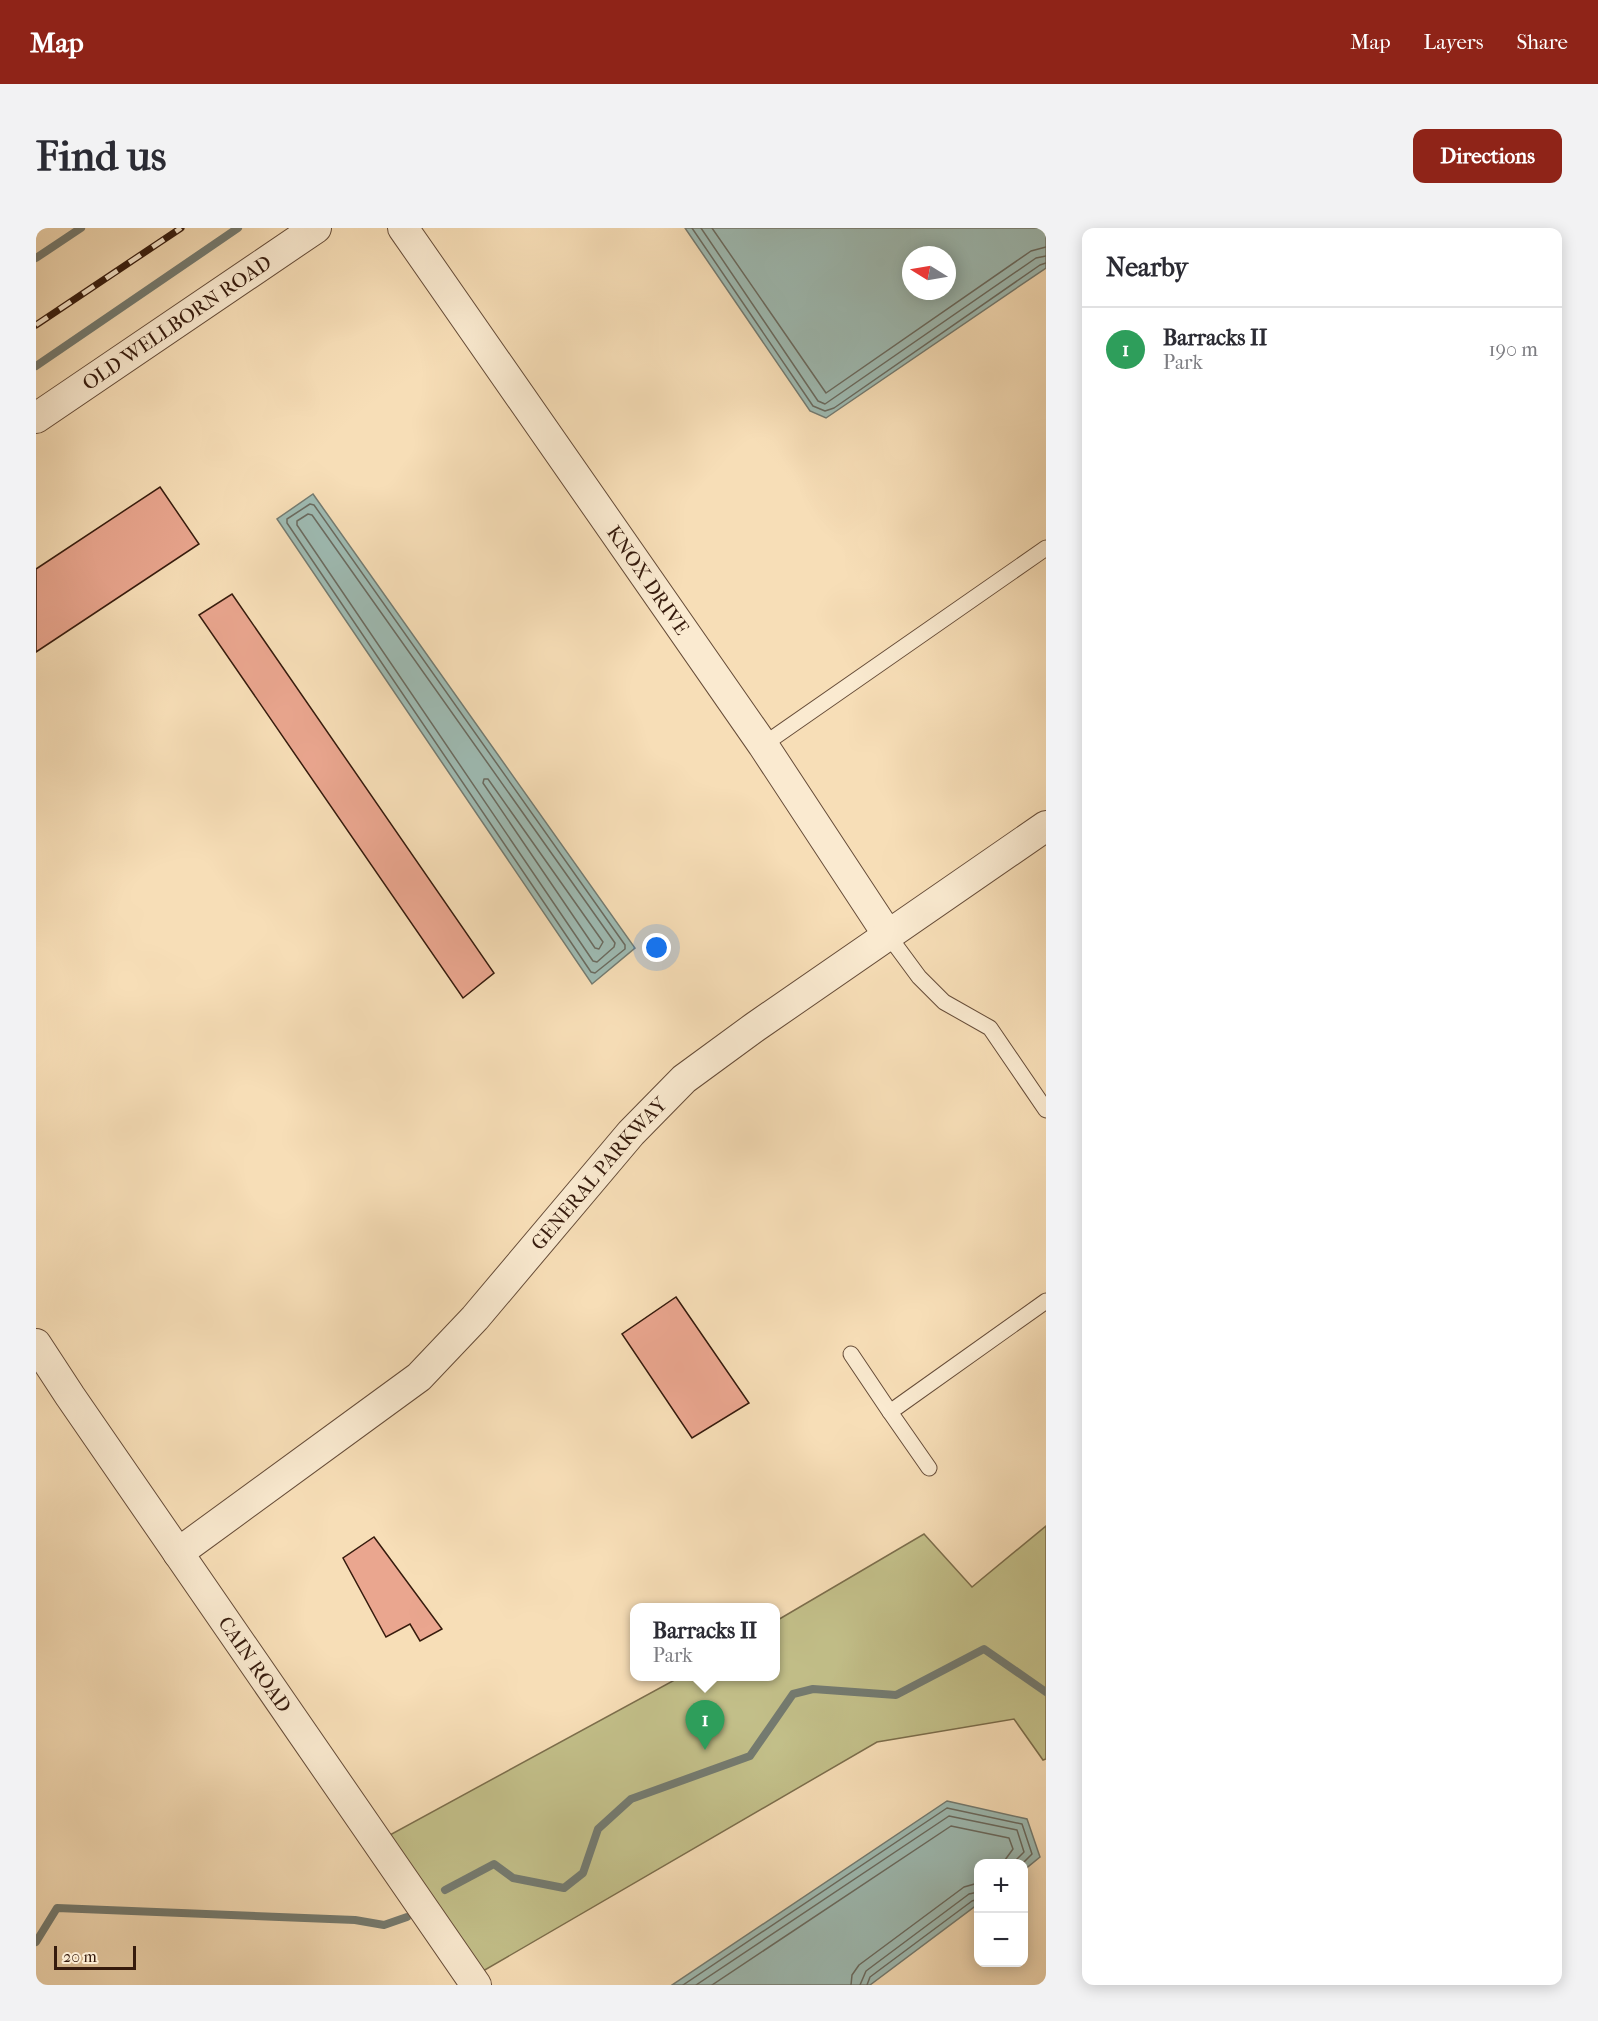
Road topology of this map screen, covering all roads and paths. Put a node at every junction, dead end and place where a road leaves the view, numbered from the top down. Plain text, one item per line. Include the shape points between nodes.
1 (316, 228) edge
2 (403, 228) edge
3 (36, 418) edge
4 (1046, 549) edge
5 (763, 745) junction
6 (1046, 826) edge
7 (888, 935) junction
8 (1046, 1110) edge
9 (1046, 1301) edge
10 (36, 1344) edge
11 (851, 1354) dead end
12 (890, 1412) junction
13 (929, 1468) dead end
14 (178, 1553) junction
15 (476, 1985) edge

1 - 3 street, OLD WELLBORN ROAD
2 - 5 street, KNOX DRIVE
4 - 5 lane
5 - 7 street, KNOX DRIVE
6 - 7 street, GENERAL PARKWAY
7 - 8 lane via 919,977 944,1002 990,1028
7 - 14 street, GENERAL PARKWAY via 684,1079 631,1132 475,1318 418,1377
9 - 12 lane
10 - 14 street, CAIN ROAD
11 - 12 lane
12 - 13 lane
14 - 15 street, CAIN ROAD

